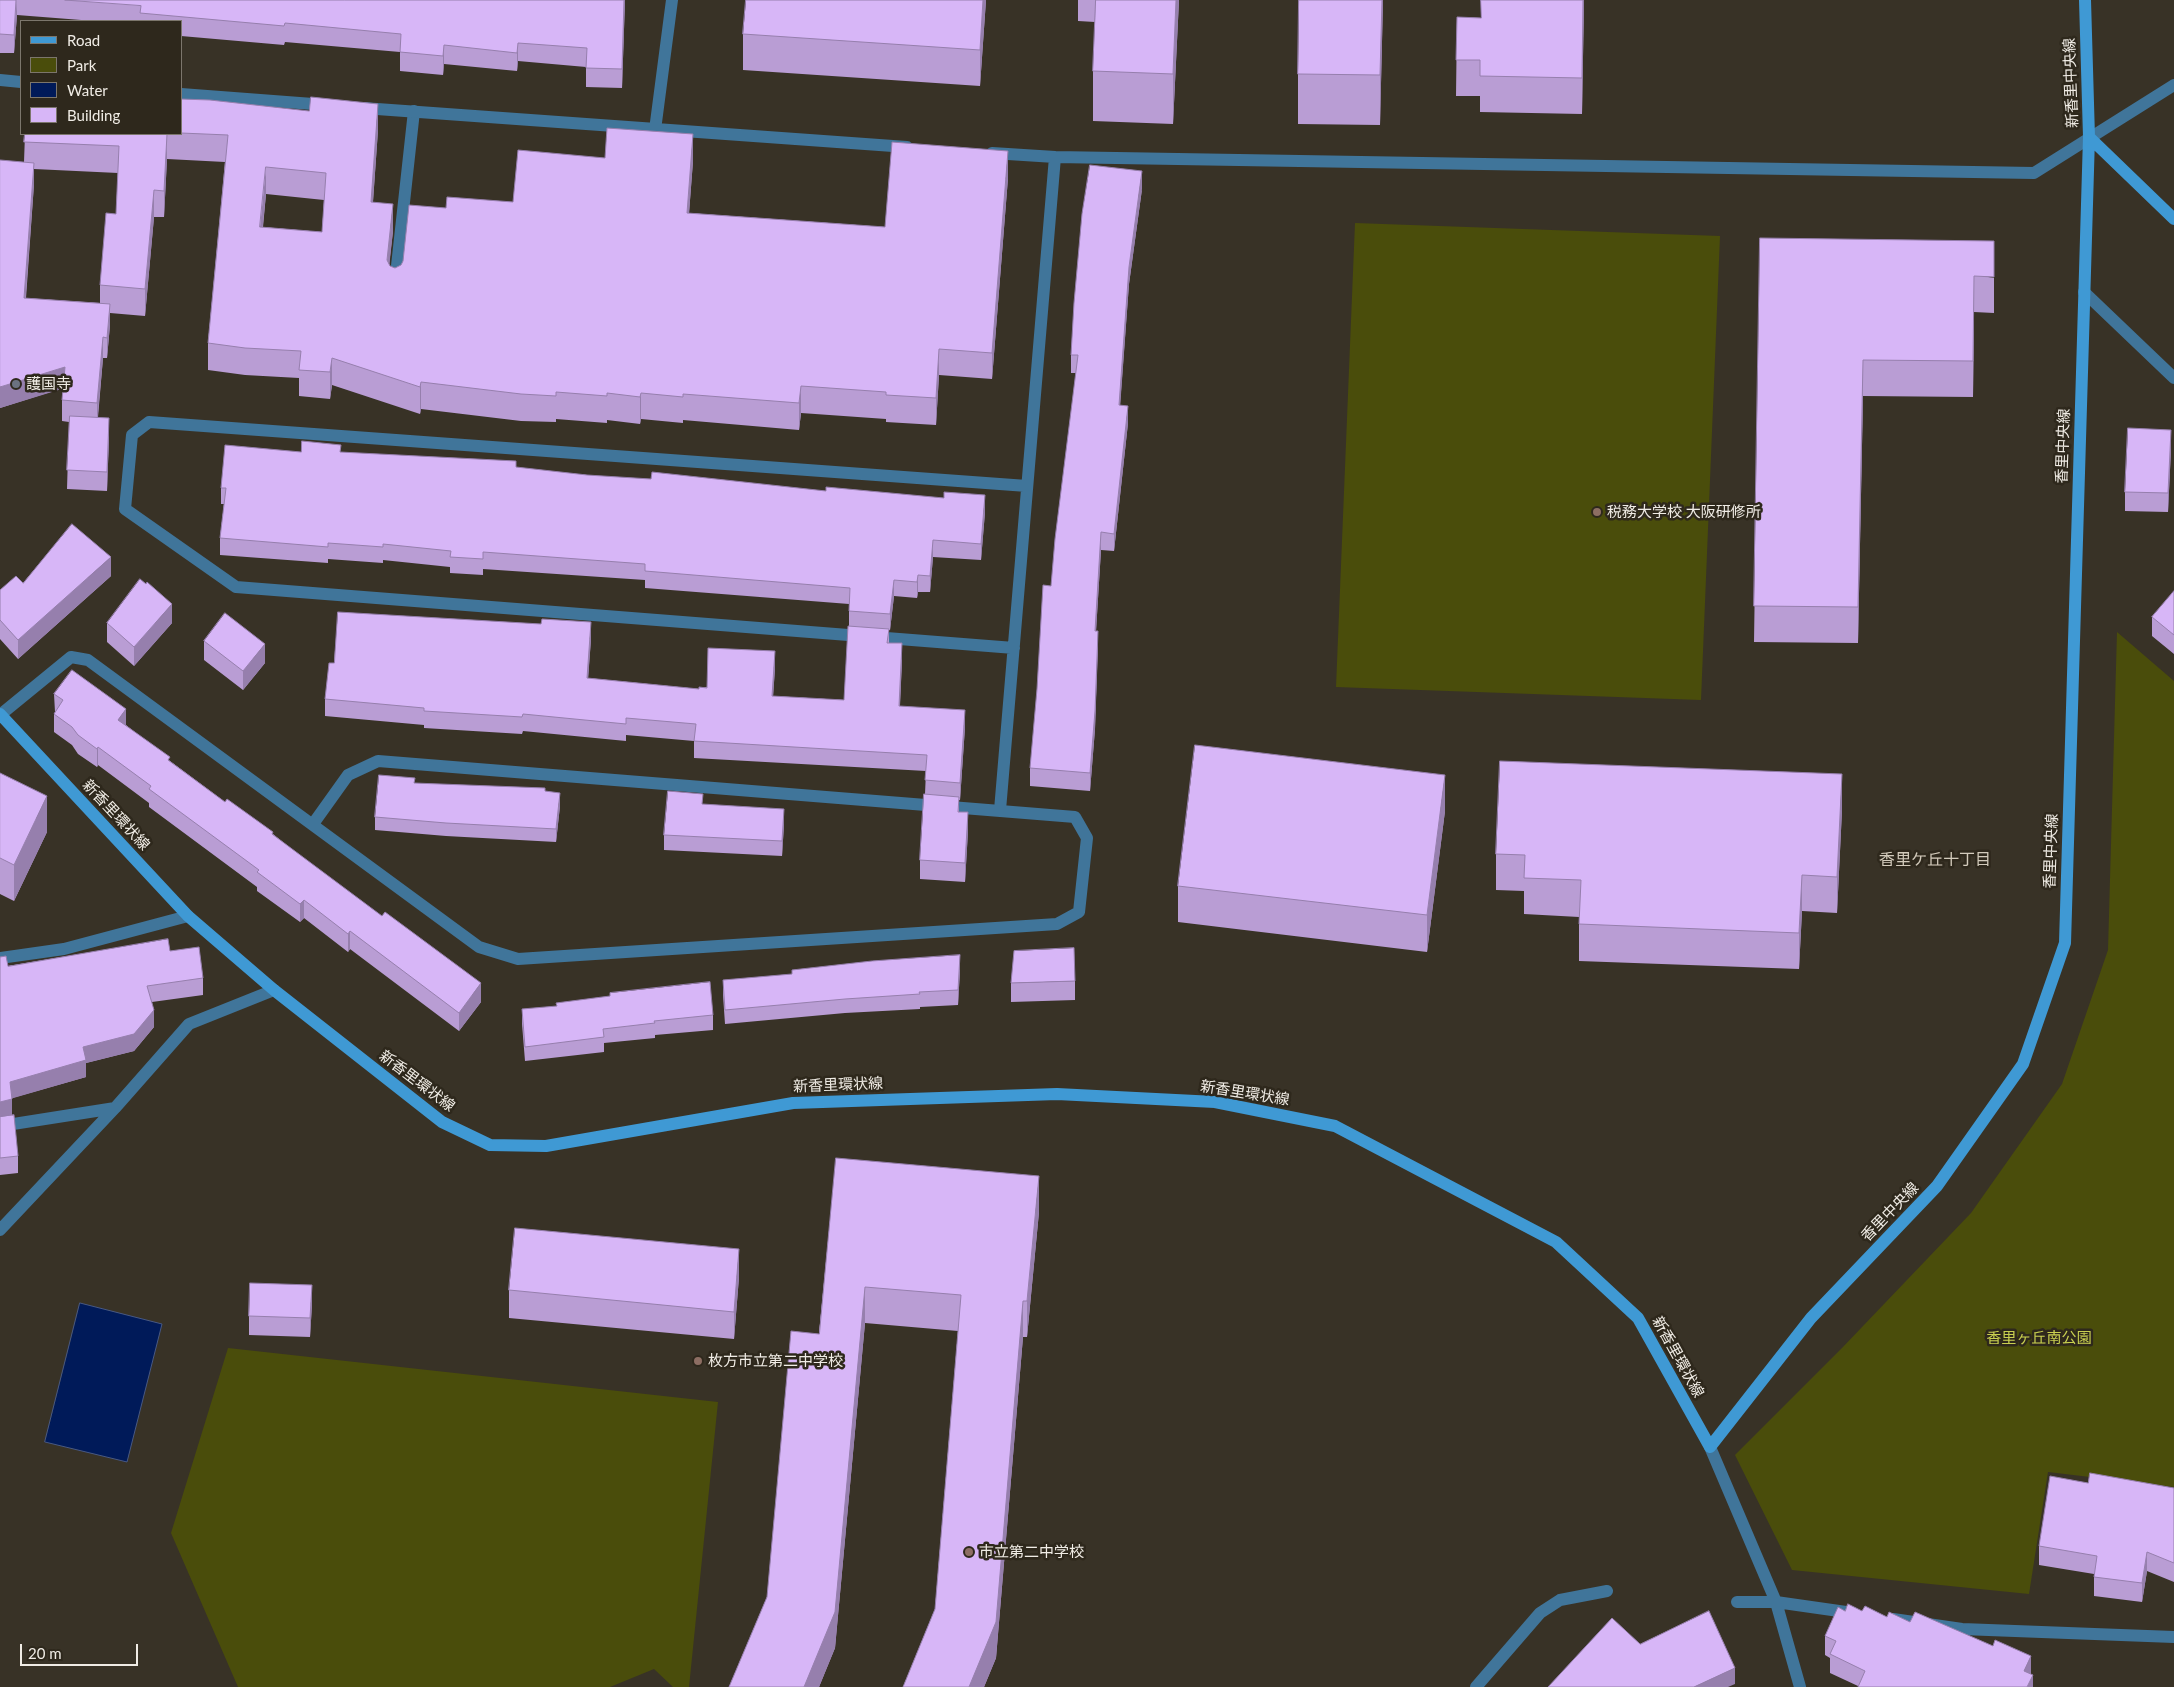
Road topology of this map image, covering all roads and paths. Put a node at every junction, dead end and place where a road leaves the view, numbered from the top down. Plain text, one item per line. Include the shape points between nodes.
1 (672, 0) edge
2 (2085, 0) edge
3 (0, 80) edge
4 (20, 82) edge
5 (2174, 85) edge
6 (182, 94) edge
7 (414, 112) junction
8 (655, 130) junction
9 (2089, 137) junction
10 (919, 148) edge
11 (977, 152) edge
12 (1055, 157) junction
13 (2174, 219) edge
14 (395, 286) edge
15 (2084, 292) junction
16 (2174, 378) edge
17 (1027, 486) junction
18 (1014, 648) junction
19 (0, 714) edge
20 (1000, 810) junction
21 (313, 824) junction
22 (188, 916) junction
23 (0, 958) edge
24 (274, 990) junction
25 (115, 1108) junction
26 (0, 1126) edge
27 (0, 1230) edge
28 (1710, 1446) junction
29 (1607, 1591) dead end
30 (1737, 1602) dead end
31 (1776, 1602) junction
32 (1864, 1615) edge
33 (1884, 1618) edge
34 (2174, 1637) edge
35 (1476, 1687) edge
36 (1800, 1687) edge

1 - 8 street
2 - 9 street, 新香里中央線
3 - 4 street
5 - 9 street
6 - 7 street
7 - 8 street
7 - 14 street
8 - 10 street
9 - 12 street via 2034,173
9 - 13 street, 新香里中央線
9 - 15 street, 香里中央線
11 - 12 street
12 - 17 street
15 - 16 street
15 - 28 street, 香里中央線 via 2065,943 2023,1064 1938,1186 1812,1318
17 - 18 street
17 - 18 street via 149,422 132,435 125,509 236,587
18 - 20 street
19 - 21 street via 71,657 88,660
19 - 22 street, 新香里環状線
20 - 21 street via 378,761 348,775
20 - 21 street via 1075,818 1087,838 1079,912 1057,924 518,959 479,947
22 - 23 street via 64,949
22 - 24 street, 新香里環状線
24 - 25 street via 189,1024
24 - 28 street, 新香里環状線 via 442,1122 490,1145 546,1146 793,1102 1057,1094 1215,1102 1336,1126 1556,1242 1638,1318
25 - 26 street
25 - 27 street
28 - 31 street
29 - 35 street via 1560,1600 1540,1613
30 - 31 street
31 - 32 street
31 - 36 street
33 - 34 street via 1962,1629

